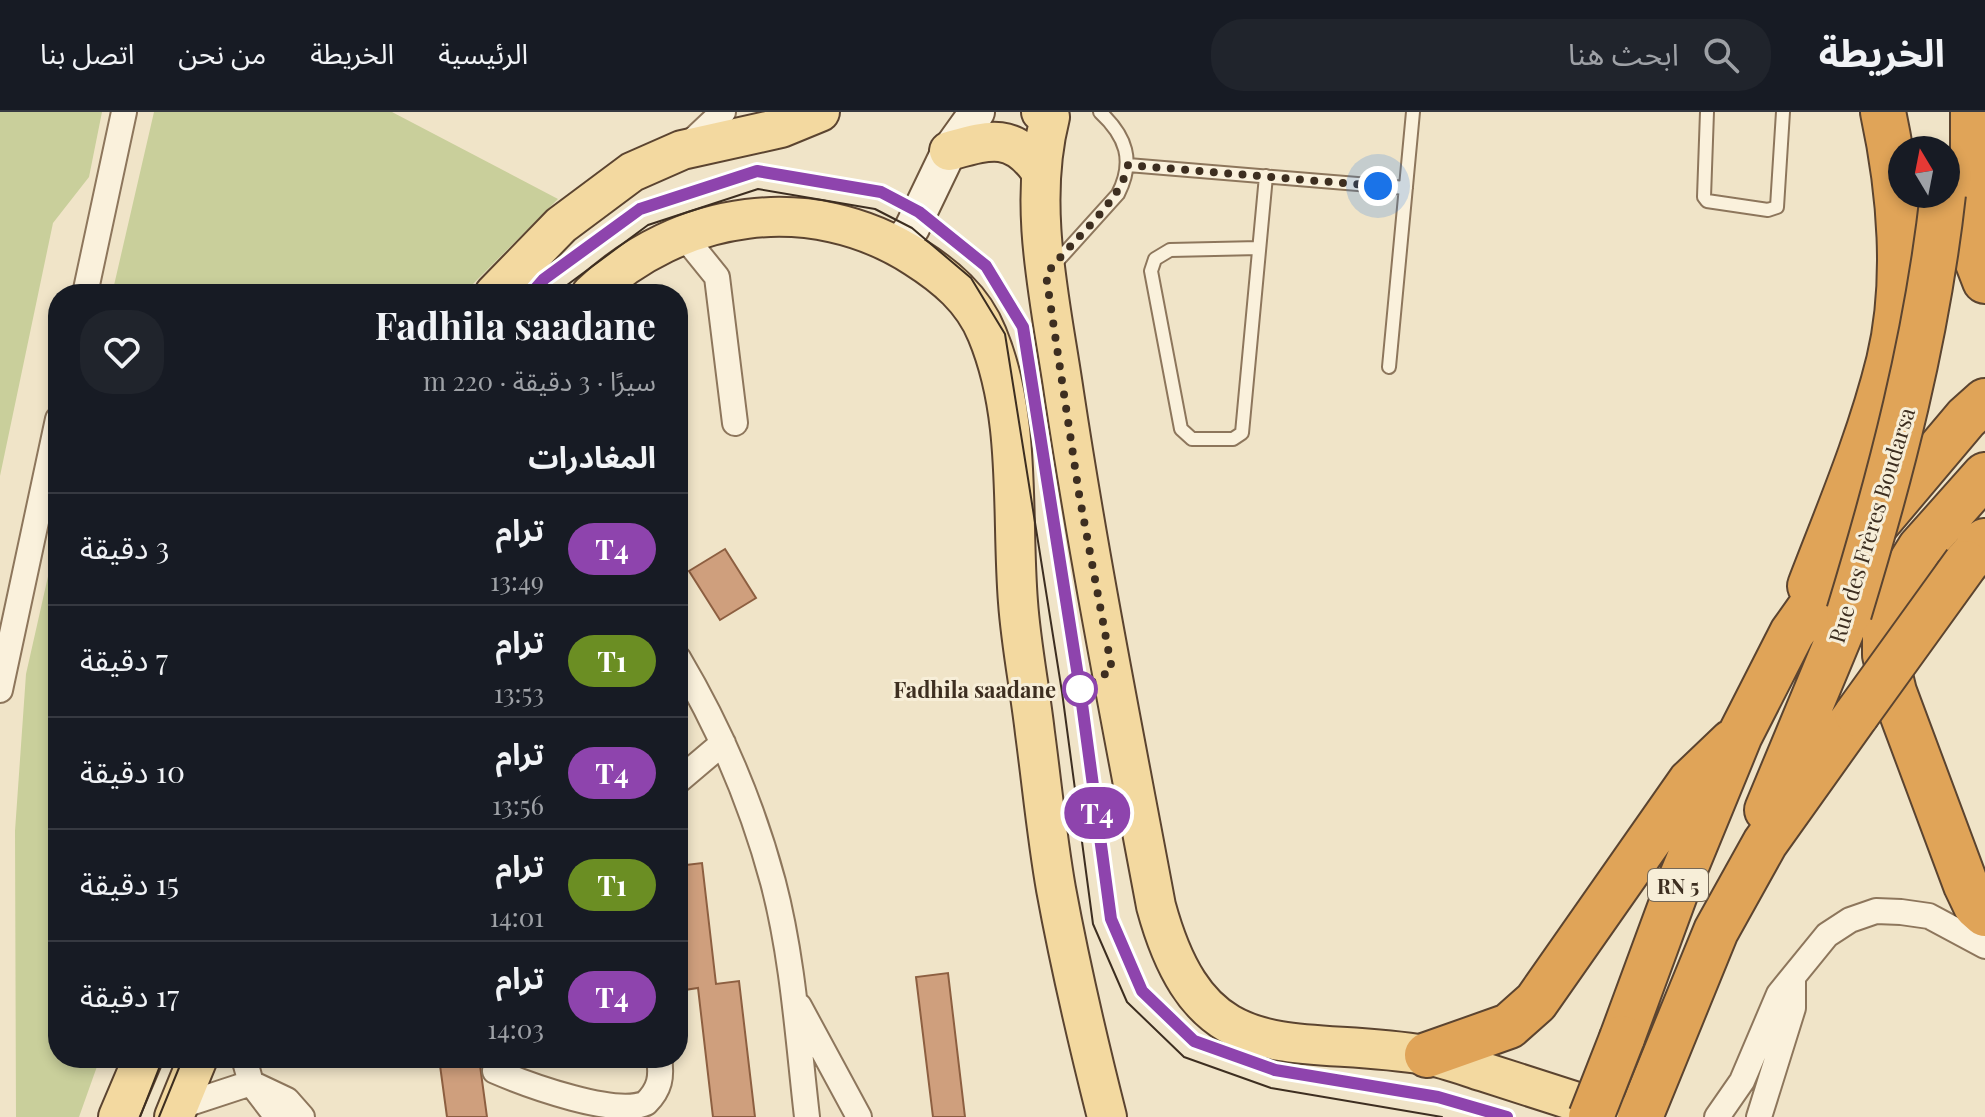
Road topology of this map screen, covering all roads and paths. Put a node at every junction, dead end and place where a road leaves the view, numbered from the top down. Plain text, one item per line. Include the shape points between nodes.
1 (124, 112) edge
2 (723, 112) edge
3 (820, 112) edge
4 (977, 112) edge
5 (1100, 112) edge
6 (1413, 112) edge
7 (1707, 112) edge
8 (1783, 112) edge
9 (1883, 112) edge
10 (1949, 112) edge
11 (1973, 112) edge
12 (1048, 114) edge
13 (1948, 136) edge
14 (682, 150) junction
15 (949, 151) junction
16 (1128, 165) junction
17 (1039, 169) junction
18 (1266, 176) junction
19 (1406, 188) junction
20 (1941, 208) edge
21 (683, 235) junction
22 (899, 246) junction
23 (1259, 248) junction
24 (1046, 275) junction
25 (1985, 281) edge
26 (87, 284) edge
27 (504, 284) edge
28 (604, 284) edge
29 (1389, 367) dead end
30 (1985, 401) edge
31 (735, 423) dead end
32 (48, 466) edge
33 (1985, 475) edge
34 (1976, 552) edge
35 (1792, 633) junction
36 (688, 677) edge
37 (0, 690) edge
38 (1740, 735) junction
39 (723, 743) junction
40 (688, 773) edge
41 (1985, 914) edge
42 (1716, 931) junction
43 (1985, 946) edge
44 (1793, 978) junction
45 (792, 993) junction
46 (1427, 1055) junction
47 (139, 1068) edge
48 (194, 1068) edge
49 (247, 1068) edge
50 (660, 1068) edge
51 (495, 1071) dead end
52 (251, 1083) junction
53 (176, 1112) edge
54 (118, 1117) edge
55 (277, 1117) edge
56 (302, 1117) edge
57 (807, 1117) edge
58 (859, 1117) edge
59 (1107, 1117) edge
60 (1591, 1117) edge
61 (1624, 1117) edge
62 (1640, 1117) edge
63 (1717, 1117) edge
64 (1759, 1117) edge

1 - 26 street
2 - 14 street
3 - 14 main road via 781,128
4 - 15 main road
5 - 16 lane via 1121,136
6 - 19 lane
7 - 8 lane via 1704,197 1768,210 1777,207
9 - 35 highway via 1896,171 1899,277 1890,359
10 - 13 highway
11 - 25 highway via 1973,250
12 - 17 main road
14 - 27 main road via 632,172 561,225
15 - 17 main road via 1004,142 1025,150
15 - 22 main road
16 - 18 lane
16 - 24 lane via 1118,194
17 - 24 main road
18 - 19 lane
18 - 23 lane
19 - 29 lane
20 - 42 highway, Rue des Frères Boudarsa, bridge via 1914,377 1849,613
21 - 22 main road via 755,218 811,218 850,224
21 - 28 main road via 652,248
21 - 31 street via 717,277
22 - 59 main road via 964,295 987,332 1000,373 1017,496 1018,601 1056,889
23 - 23 lane via 1242,433 1233,439 1192,439 1181,429 1151,271 1155,259 1170,250
24 - 46 main road via 1079,494 1166,944 1198,995 1244,1034
30 - 35 highway, RN 5 via 1831,578
32 - 37 street
33 - 41 highway via 1920,548 1895,588 1885,625 1894,692 1966,885
34 - 42 highway, RN 5, bridge via 1765,843
35 - 38 highway, RN 5
36 - 39 street
38 - 46 highway via 1690,782 1536,1002 1509,1026
38 - 60 highway, RN 5, bridge
39 - 40 street
39 - 45 street via 773,884
42 - 62 highway, RN 5
43 - 44 street via 1929,916 1876,911 1827,935
44 - 63 street via 1773,1003 1742,1081
44 - 64 street via 1793,1008
45 - 57 street
45 - 58 street
46 - 61 main road
47 - 54 main road
48 - 53 main road
49 - 52 street
50 - 51 street via 662,1078 652,1097 637,1113 616,1117
52 - 53 street
52 - 55 street
52 - 56 street via 287,1100

